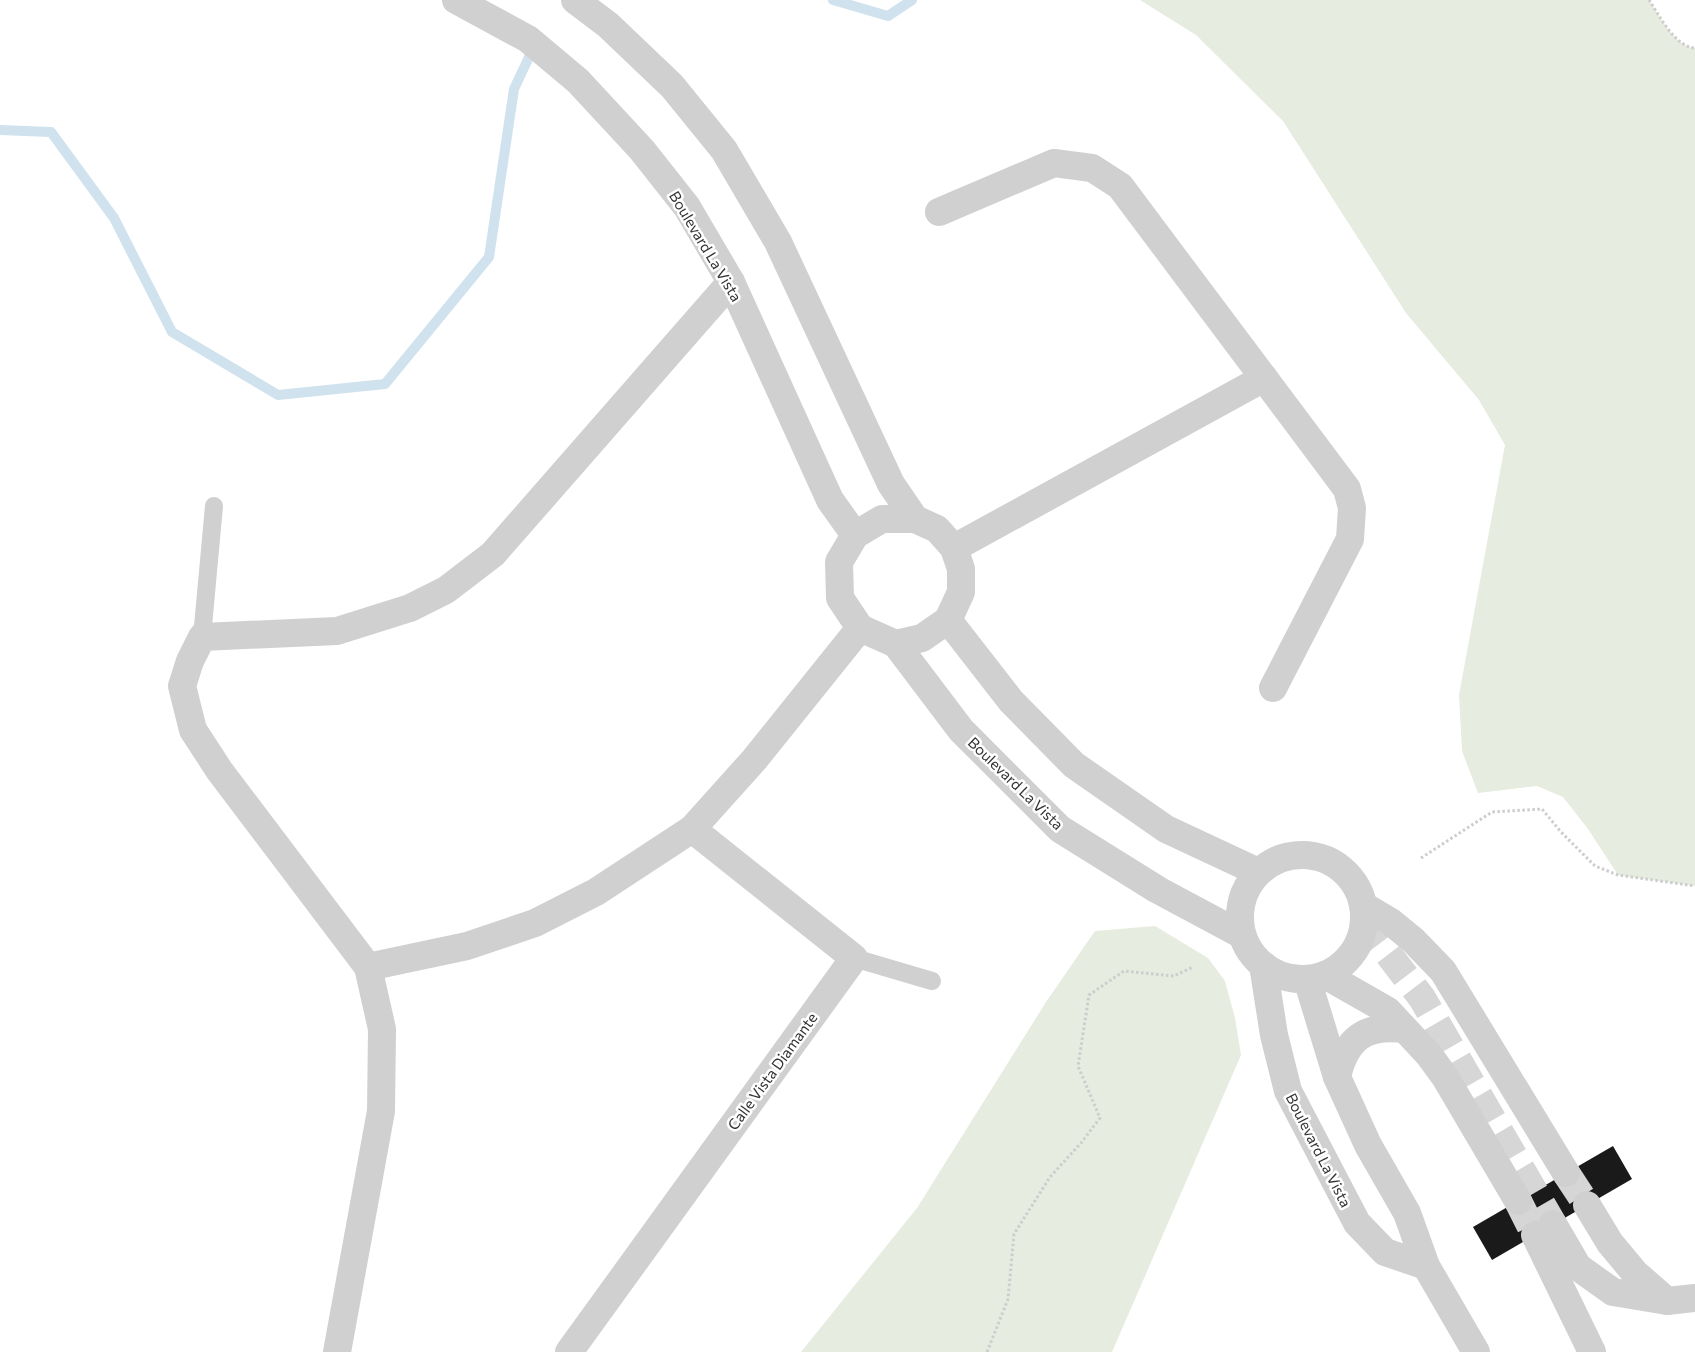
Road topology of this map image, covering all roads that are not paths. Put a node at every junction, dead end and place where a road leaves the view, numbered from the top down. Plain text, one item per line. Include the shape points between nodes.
1 (456, 0) edge
2 (576, 0) edge
3 (939, 212) dead end
4 (731, 282) junction
5 (1264, 378) junction
6 (214, 506) dead end
7 (915, 518) junction
8 (855, 535) junction
9 (954, 548) junction
10 (948, 620) junction
11 (860, 628) junction
12 (202, 637) junction
13 (896, 644) junction
14 (1273, 688) dead end
15 (692, 829) junction
16 (1258, 872) junction
17 (1364, 906) junction
18 (1242, 935) junction
19 (854, 958) junction
20 (1263, 965) junction
21 (368, 967) junction
22 (1316, 977) junction
23 (932, 981) dead end
24 (1404, 1030) junction
25 (1337, 1076) junction
26 (1566, 1173) tunnel mouth
27 (1518, 1201) tunnel mouth
28 (1586, 1205) tunnel mouth
29 (1426, 1266) junction
30 (1695, 1298) edge
31 (1667, 1301) junction
32 (337, 1352) edge
33 (569, 1352) edge
34 (1476, 1352) edge
35 (1592, 1352) edge

1 - 4 street, Boulevard La Vista via 528,39 578,81 642,150 687,207
2 - 7 street via 608,25 672,86 724,150 778,242 891,484
3 - 5 street via 1054,163 1092,168 1120,186
4 - 8 street, Boulevard La Vista via 830,500
4 - 12 street via 493,554 446,590 410,608 337,631
5 - 9 street
5 - 14 street via 1347,489 1352,508 1350,538
6 - 12 lane
7 - 8 street via 882,519
7 - 9 street via 937,529
8 - 11 street via 839,562 840,598
9 - 10 street via 961,569 961,592
10 - 13 street via 922,638
10 - 16 street via 1012,701 1074,765 1166,829
11 - 13 street
11 - 15 street via 754,760
12 - 21 street via 182,686 193,730 219,770
13 - 18 street, Boulevard La Vista via 961,730 1060,829 1158,890
15 - 19 street
15 - 21 street via 596,892 534,923 467,946
16 - 17 street via 1281,857 1308,854 1334,862 1354,881
16 - 18 street via 1241,901
17 - 22 street via 1362,934 1348,959
17 - 26 street via 1413,940 1443,972
18 - 20 street
19 - 23 lane
19 - 33 street, Calle Vista Diamante
20 - 22 street via 1284,976
20 - 29 street, Boulevard La Vista via 1274,1035 1288,1091 1357,1223 1385,1252
21 - 32 street via 382,1029 381,1111
22 - 24 street via 1388,1012
22 - 25 street
24 - 25 street via 1385,1028 1367,1032 1352,1043 1341,1058
24 - 27 street via 1430,1055 1445,1077
25 - 29 street via 1368,1145 1407,1213
28 - 31 street via 1634,1273
29 - 34 street
30 - 31 street
31 - 35 street via 1613,1292 1578,1267 1544,1230

